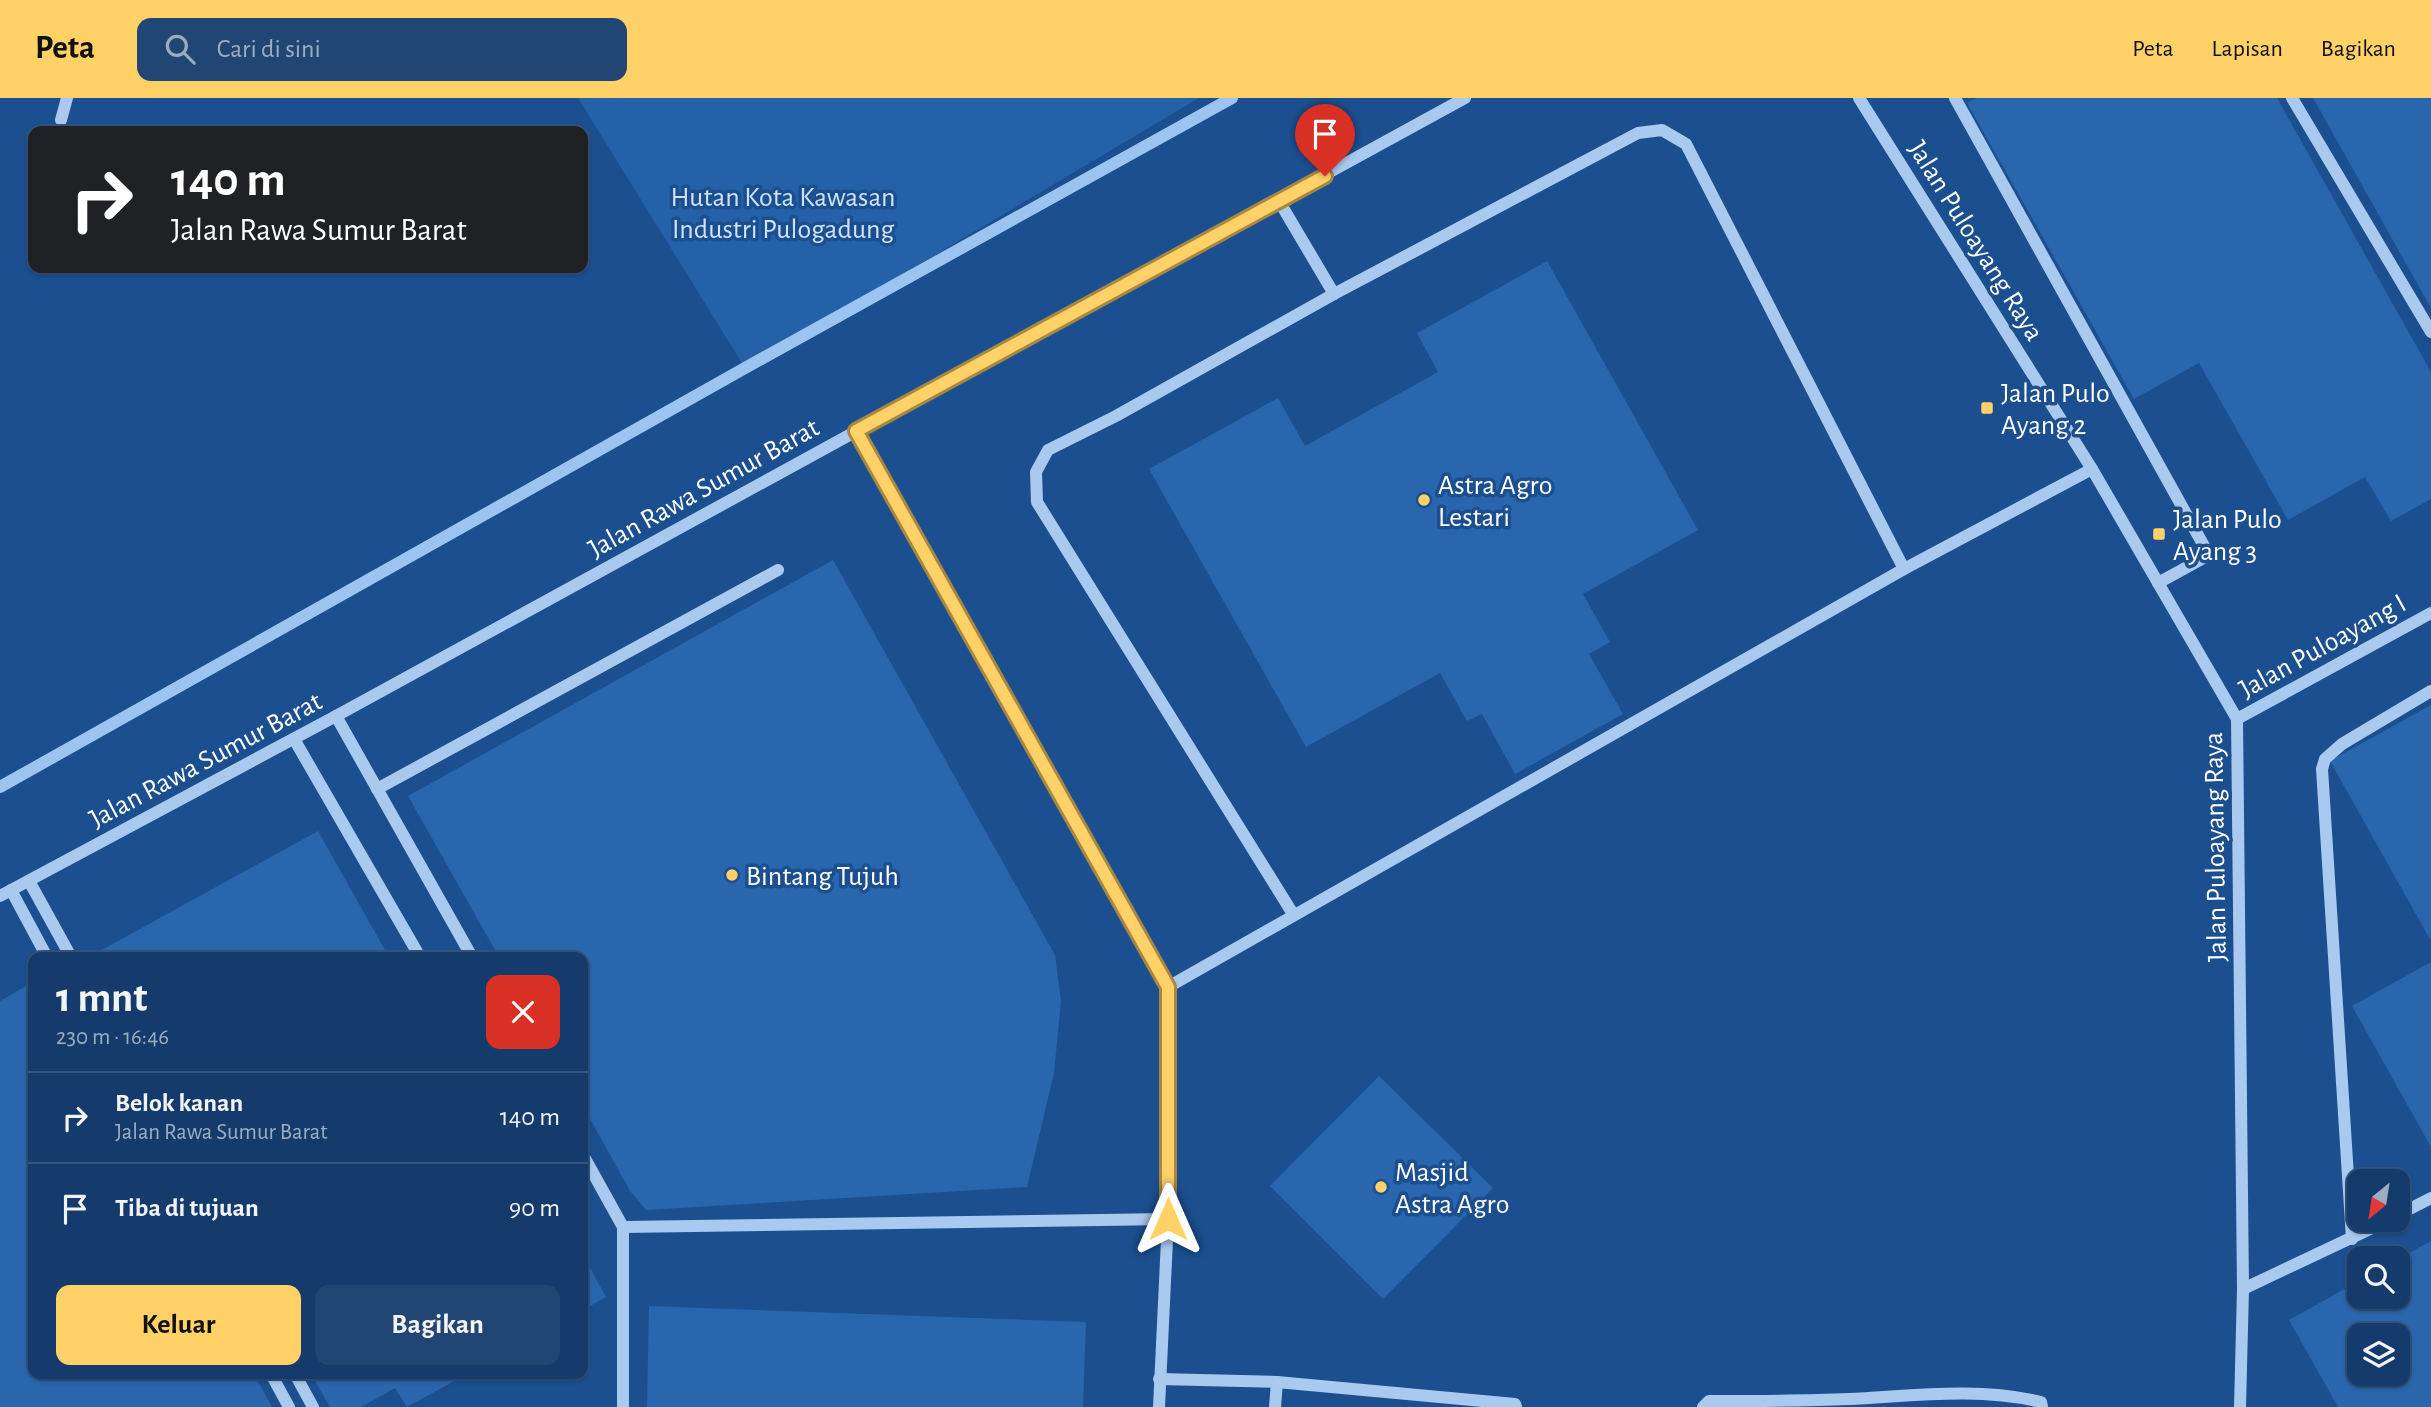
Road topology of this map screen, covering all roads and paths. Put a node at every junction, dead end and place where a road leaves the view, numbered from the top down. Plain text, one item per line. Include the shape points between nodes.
1 (66, 98) edge
2 (1465, 98) edge
3 (1955, 98) edge
4 (2292, 98) edge
5 (1861, 99) edge
6 (61, 120) dead end
7 (1279, 201) junction
8 (1334, 294) junction
9 (2431, 332) edge
10 (856, 431) junction
11 (2092, 469) junction
12 (1904, 569) junction
13 (778, 570) dead end
14 (2158, 583) junction
15 (2431, 613) edge
16 (2431, 691) edge
17 (336, 716) junction
18 (2237, 719) junction
19 (295, 739) junction
20 (377, 789) junction
21 (29, 881) junction
22 (5, 893) edge
23 (1293, 914) junction
24 (44, 952) edge
25 (68, 952) edge
26 (417, 952) edge
27 (469, 952) edge
28 (1168, 987) junction
29 (588, 1164) edge
30 (2431, 1199) edge
31 (2410, 1209) edge
32 (1168, 1219) junction
33 (623, 1227) junction
34 (2364, 1232) edge
35 (2352, 1238) junction
36 (2243, 1289) junction
37 (274, 1379) edge
38 (298, 1379) edge
39 (1159, 1379) junction
40 (1277, 1382) junction
41 (289, 1407) edge
42 (313, 1407) edge
43 (623, 1407) edge
44 (1159, 1407) edge
45 (1275, 1407) edge
46 (1516, 1407) edge
47 (1703, 1407) edge
48 (2042, 1407) edge
49 (2240, 1407) edge

1 - 6 street
2 - 7 street, Jalan Rawa Sumur Barat
3 - 14 street via 2209,555
4 - 9 street
5 - 11 street, Jalan Puloayang Raya
7 - 8 street
7 - 10 street, Jalan Rawa Sumur Barat
8 - 12 street via 1637,133 1662,130 1686,144
8 - 23 street via 1048,450 1036,472 1037,502
10 - 17 street, Jalan Rawa Sumur Barat
10 - 28 street
11 - 12 street
11 - 14 street, Jalan Puloayang Raya
12 - 23 street
13 - 20 street
14 - 18 street, Jalan Puloayang Raya
15 - 18 street, Jalan Puloayang I
16 - 35 street via 2342,744 2325,759 2322,769
17 - 19 street, Jalan Rawa Sumur Barat
17 - 20 street
18 - 36 street, Jalan Puloayang Raya
19 - 21 street, Jalan Rawa Sumur Barat
19 - 26 street
20 - 27 street
21 - 22 street, Jalan Rawa Sumur Barat
21 - 25 street
22 - 24 street
23 - 28 street
28 - 32 street
29 - 33 street
30 - 31 street
32 - 33 street
32 - 39 street
33 - 43 street
34 - 35 street
35 - 36 street
36 - 49 street, Jalan Puloayang Raya
37 - 41 street
38 - 42 street
39 - 40 street
39 - 44 street
40 - 45 street
40 - 46 street
47 - 48 street via 1709,1401 1971,1393 2019,1396 2042,1402

